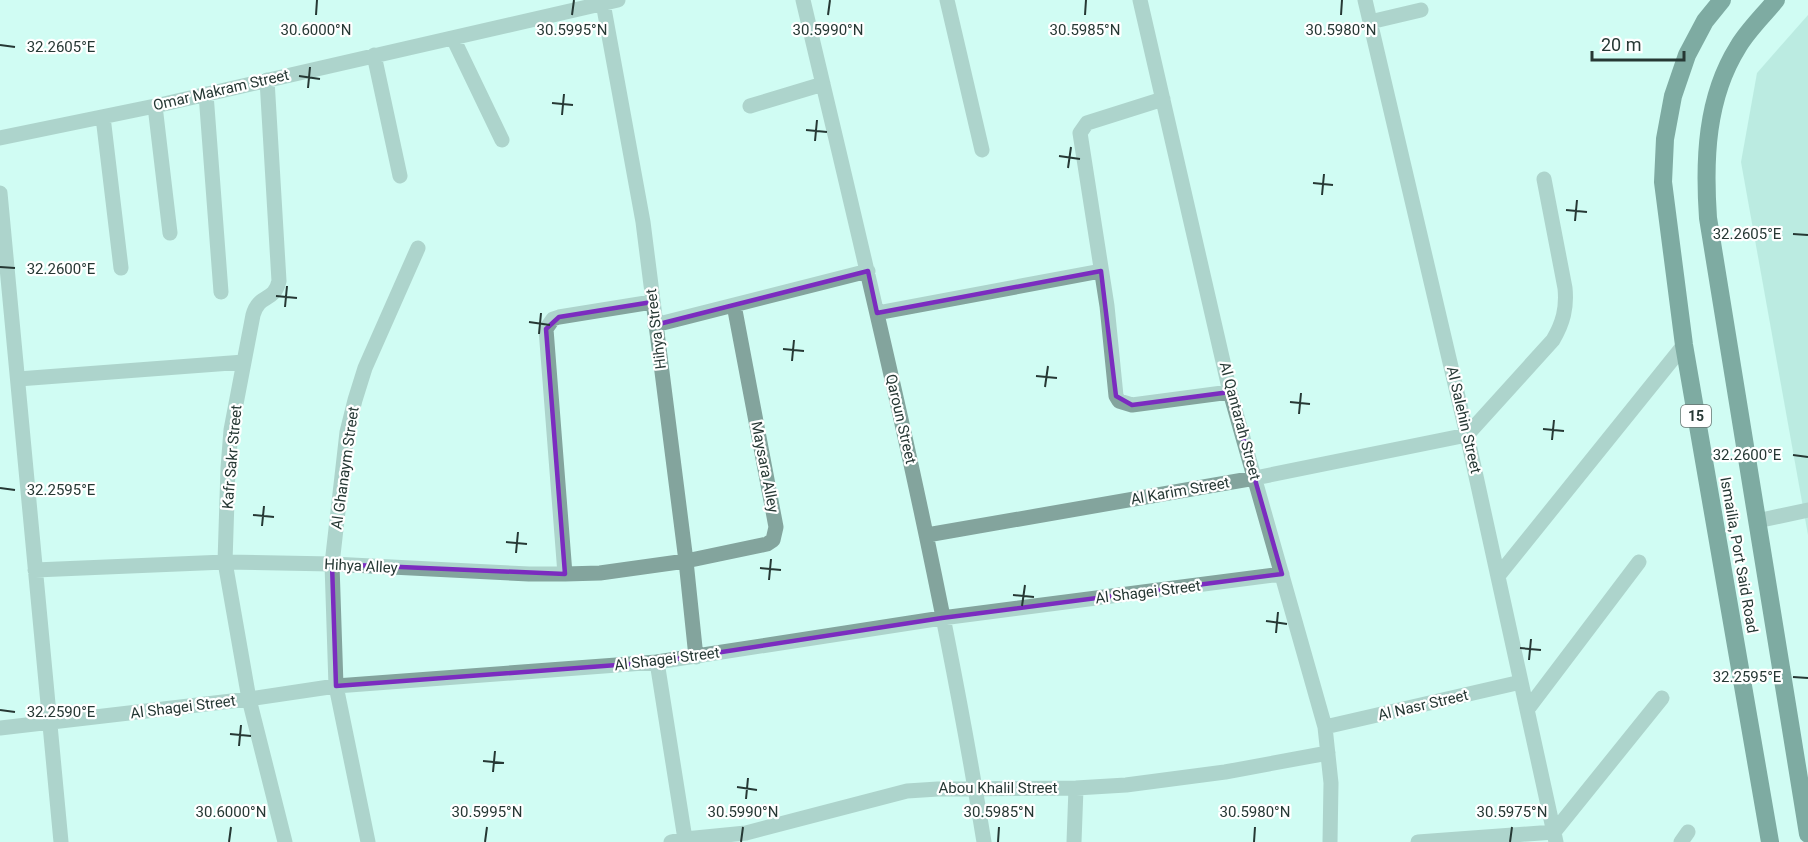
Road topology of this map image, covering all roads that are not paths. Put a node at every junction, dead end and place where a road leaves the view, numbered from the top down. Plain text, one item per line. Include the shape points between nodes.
1 (803, 0) edge
2 (947, 0) edge
3 (1140, 0) edge
4 (1365, 0) edge
5 (1722, 0) edge
6 (1776, 0) edge
7 (610, 2) edge
8 (1421, 10) dead end
9 (1370, 22) junction
10 (453, 38) junction
11 (374, 55) junction
12 (267, 80) junction
13 (823, 84) junction
14 (206, 94) junction
15 (1163, 99) junction
16 (155, 106) junction
17 (750, 106) dead end
18 (103, 117) junction
19 (0, 138) edge
20 (502, 140) dead end
21 (982, 150) dead end
22 (400, 176) dead end
23 (1544, 179) dead end
24 (0, 193) edge
25 (170, 233) dead end
26 (418, 248) dead end
27 (121, 268) dead end
28 (868, 271) junction
29 (1101, 271) junction
30 (221, 292) dead end
31 (652, 302) junction
32 (734, 305) junction
33 (877, 313) junction
34 (655, 325) junction
35 (1684, 345) junction
36 (244, 362) junction
37 (18, 379) junction
38 (1230, 393) junction
39 (1467, 435) junction
40 (1255, 478) junction
41 (1808, 510) edge
42 (1757, 520) junction
43 (927, 535) junction
44 (686, 561) junction
45 (225, 562) junction
46 (1639, 562) dead end
47 (332, 564) junction
48 (35, 570) junction
49 (565, 574) junction
50 (1282, 574) junction
51 (1498, 576) junction
52 (942, 618) junction
53 (696, 657) junction
54 (657, 662) junction
55 (1521, 682) junction
56 (336, 686) junction
57 (249, 699) junction
58 (1662, 699) dead end
59 (1527, 710) junction
60 (49, 723) junction
61 (1325, 727) junction
62 (0, 728) edge
63 (1328, 753) junction
64 (1076, 788) junction
65 (975, 789) junction
66 (1808, 834) edge
67 (1555, 837) edge
68 (747, 838) edge
69 (678, 840) edge
70 (61, 842) edge
71 (285, 842) edge
72 (368, 842) edge
73 (984, 842) edge
74 (1074, 842) edge
75 (1330, 842) edge
76 (1418, 842) edge
77 (1770, 842) edge

1 - 13 street, Qaroun Street
2 - 21 street
3 - 15 street, Al Qantarah Street
4 - 9 street, Al Salehin Street
5 - 35 highway, Ismailia, Port Said Road / 15 via 1705,21 1687,55 1673,96 1665,139 1664,182
6 - 42 highway, Ismailia, Port Said Road via 1738,46 1722,77 1707,147 1708,218
7 - 10 street, Omar Makram Street
7 - 31 street, Hihya Street
8 - 9 street
9 - 39 street, Al Salehin Street
10 - 11 street, Omar Makram Street
10 - 20 street
11 - 12 street, Omar Makram Street
11 - 22 street
12 - 14 street, Omar Makram Street
12 - 36 street, Kafr Sakr Street via 279,281 273,296 256,306
13 - 17 street
13 - 28 street, Qaroun Street
14 - 16 street, Omar Makram Street
14 - 30 street
15 - 29 street via 1088,123 1080,133
15 - 38 street, Al Qantarah Street
16 - 18 street, Omar Makram Street
16 - 25 street
18 - 19 street, Omar Makram Street
18 - 27 street
23 - 39 street via 1565,288 1564,316 1552,340
24 - 37 street
26 - 47 street, Al Ghanaym Street via 355,400 347,432
28 - 32 street
28 - 33 street, Qaroun Street
29 - 33 street
29 - 38 street via 1119,401 1132,405
31 - 34 street, Hihya Street
31 - 49 street via 559,317 546,328
32 - 34 street
32 - 44 street, Maysara Alley via 776,534 767,544
33 - 43 street, Qaroun Street
34 - 44 street, Hihya Street
35 - 51 street
35 - 77 highway, Ismailia, Port Said Road / 15
36 - 37 street
36 - 45 street, Kafr Sakr Street via 231,430
37 - 48 street
38 - 40 street, Al Qantarah Street
39 - 40 street, Al Karim Street
39 - 51 street, Al Salehin Street
40 - 43 street, Al Karim Street
40 - 50 street, Al Qantarah Street
41 - 42 street
42 - 66 highway, Ismailia, Port Said Road
43 - 52 street, Qaroun Street
44 - 49 street, Hihya Alley
44 - 53 street, Hihya Street
45 - 47 street, Hihya Alley
45 - 48 street, Hihya Alley
45 - 57 street, Kafr Sakr Street
46 - 59 street
47 - 49 street, Hihya Alley
47 - 56 street, Al Ghanaym Street
48 - 60 street
50 - 52 street, Al Shagei Street
50 - 61 street, Al Qantarah Street
51 - 55 street, Al Salehin Street
52 - 53 street, Al Shagei Street
52 - 65 street, Qaroun Street
53 - 54 street, Al Shagei Street
54 - 56 street, Al Shagei Street
54 - 69 street
55 - 59 street, Al Salehin Street
55 - 61 street, Al Nasr Street
56 - 57 street, Al Shagei Street
56 - 72 street, Al Ghanaym Street
57 - 60 street, Al Shagei Street
57 - 71 street, Kafr Sakr Street
58 - 67 street
59 - 67 street, Al Salehin Street
60 - 62 street, Al Shagei Street
60 - 70 street
61 - 63 street, Al Qantarah Street
63 - 64 street, Abou Khalil Street via 1195,777
63 - 75 street, Al Qantarah Street
64 - 65 street, Abou Khalil Street
64 - 74 street
65 - 68 street, Abou Khalil Street via 907,791
65 - 73 street, Qaroun Street
67 - 76 street
68 - 69 street, Abou Khalil Street

